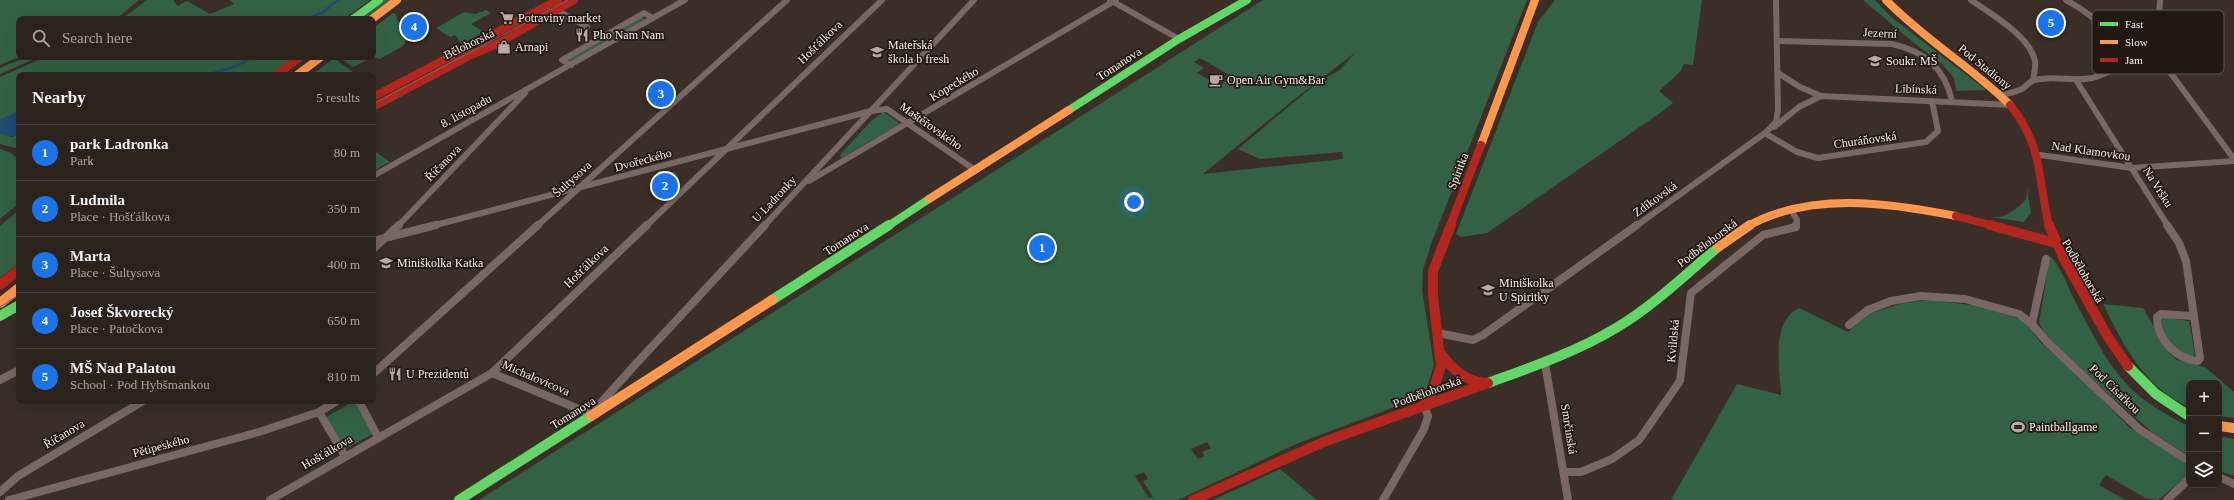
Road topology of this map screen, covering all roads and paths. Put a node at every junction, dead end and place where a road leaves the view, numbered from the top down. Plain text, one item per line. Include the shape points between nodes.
1 (379, 0) edge
2 (397, 0) edge
3 (558, 0) edge
4 (574, 0) edge
5 (685, 0) edge
6 (787, 0) edge
7 (882, 0) edge
8 (974, 0) edge
9 (1247, 0) edge
10 (1535, 0) edge
11 (1776, 0) edge
12 (1886, 0) edge
13 (1971, 0) edge
14 (2066, 0) edge
15 (1113, 1) edge
16 (2160, 2) dead end
17 (557, 10) junction
18 (2159, 10) edge
19 (357, 16) edge
20 (376, 16) edge
21 (2092, 16) edge
22 (653, 18) junction
23 (587, 27) dead end
24 (1179, 39) junction
25 (1777, 41) junction
26 (297, 60) edge
27 (317, 60) edge
28 (571, 65) junction
29 (284, 69) junction
30 (280, 72) edge
31 (292, 72) edge
32 (301, 72) edge
33 (1778, 73) junction
34 (2102, 74) edge
35 (2172, 74) edge
36 (2033, 80) junction
37 (2076, 80) junction
38 (528, 90) junction
39 (2002, 95) junction
40 (376, 96) edge
41 (1821, 96) junction
42 (1932, 101) junction
43 (1952, 101) junction
44 (376, 105) edge
45 (2011, 105) junction
46 (871, 111) junction
47 (908, 124) junction
48 (1766, 133) junction
49 (727, 149) junction
50 (2040, 155) junction
51 (2234, 160) edge
52 (2132, 168) junction
53 (974, 170) junction
54 (376, 174) edge
55 (802, 185) junction
56 (581, 188) junction
57 (1792, 210) junction
58 (386, 237) junction
59 (376, 240) edge
60 (2055, 243) junction
61 (376, 246) edge
62 (2046, 259) dead end
63 (16, 273) edge
64 (0, 286) edge
65 (16, 290) edge
66 (0, 303) edge
67 (16, 307) edge
68 (0, 316) edge
69 (2192, 316) junction
70 (2032, 324) junction
71 (1849, 325) dead end
72 (1438, 333) junction
73 (1442, 355) junction
74 (1545, 362) junction
75 (376, 371) edge
76 (16, 372) edge
77 (492, 373) junction
78 (1464, 378) junction
79 (0, 380) edge
80 (1490, 383) junction
81 (1465, 391) junction
82 (138, 404) edge
83 (332, 404) edge
84 (361, 404) edge
85 (1424, 405) junction
86 (319, 412) junction
87 (2186, 414) edge
88 (593, 415) junction
89 (2222, 426) edge
90 (2234, 428) edge
91 (378, 437) junction
92 (345, 456) junction
93 (2186, 459) edge
94 (1564, 472) junction
95 (2222, 478) edge
96 (2186, 482) edge
97 (2234, 484) edge
98 (0, 492) edge
99 (9, 500) edge
100 (270, 500) edge
101 (459, 500) edge
102 (1194, 500) edge
103 (1383, 500) edge
104 (1568, 500) edge
105 (2167, 500) edge

1 - 19 street
2 - 20 street
3 - 40 street, Bělohorská
4 - 17 street, Bělohorská
5 - 22 street, 8. listopadu
6 - 56 street, Šultysova
7 - 49 street, Hošťálkova
8 - 46 street, U Ladronky
9 - 24 street, Tomanova
10 - 72 street, Spiritka via 1433,271 1433,300
11 - 25 street, Zdíkovská
12 - 39 street, Pod Stadiony via 1908,23
13 - 36 street via 2026,43 2035,61
14 - 21 street
15 - 24 street
15 - 47 street, Kopeckého
16 - 18 street
17 - 23 street
17 - 44 street, Bělohorská
22 - 28 street, 8. listopadu
22 - 28 street, 8. listopadu via 644,13 562,60
24 - 53 street, Tomanova
25 - 33 street, Zdíkovská
25 - 43 street, Jezerní via 1905,46 1930,60 1943,73 1951,89
26 - 29 street
27 - 32 street
28 - 38 street, 8. listopadu
29 - 30 street
29 - 31 street
33 - 41 street, Libínská
33 - 48 street, Zdíkovská via 1776,122
34 - 37 street
35 - 51 street
36 - 37 street
36 - 39 street via 2021,90
37 - 52 street, Na Vršku
38 - 54 street, 8. listopadu
38 - 58 street, Říčanova
39 - 45 street, Pod Stadiony
41 - 42 street, Libínská
41 - 48 street, Libínská via 1799,107
42 - 43 street, Libínská
42 - 48 street, Churáňovská via 1938,131 1926,142 1818,158 1796,151
43 - 45 street, Libínská
45 - 50 street, Pod Stadiony via 2031,134
46 - 47 street, Maštěřovského via 888,109
46 - 49 street, Dvořeckého
46 - 55 street, U Ladronky
47 - 53 street, Maštěřovského
47 - 55 street, Kopeckého
48 - 72 street, Zdíkovská via 1483,335 1468,339
49 - 56 street, Dvořeckého
49 - 77 street, Hošťálkova
50 - 52 street, Nad Klamovkou
50 - 60 street, Pod Stadiony via 2049,225
51 - 52 street, Nad Klamovkou
52 - 69 street, Na Vršku via 2179,243 2186,261
53 - 88 street, Tomanova
55 - 88 street, U Ladronky via 598,405
56 - 58 street, Dvořeckého
56 - 75 street, Šultysova
57 - 60 street, Podbělohorská via 1844,203 1892,206 1978,221
57 - 74 street, Podbělohorská via 1760,220 1735,234 1622,324 1603,336
57 - 94 street, Kvildská via 1797,220 1796,227 1762,236 1691,293 1680,381 1639,440 1612,459 1581,472
58 - 59 street, Dvořeckého
58 - 61 street, Říčanova
60 - 87 street, Podbělohorská via 2122,361 2140,383 2157,397
62 - 70 street
63 - 64 street
65 - 66 street
67 - 68 street
69 - 69 street, Na Vršku via 2161,314 2157,317 2157,323 2174,354 2198,361 2200,358
70 - 71 street, Pod Císařkou via 2019,314 2000,308 1965,300 1921,296 1891,301 1858,317
70 - 93 street, Pod Císařkou via 2046,341 2139,429
72 - 73 street, Spiritka
73 - 78 street, Spiritka via 1450,367
73 - 85 street, Spiritka via 1441,372 1436,387
74 - 80 street, Podbělohorská
74 - 94 street, Smrčinská
76 - 79 street
77 - 88 street, Michalovicova
77 - 91 street, Hošťálkova
78 - 80 street, Spiritka via 1476,383
78 - 81 street
80 - 81 street, Podbělohorská
81 - 85 street, Podbělohorská
82 - 98 street, Říčanova via 18,476
83 - 86 street
84 - 91 street
85 - 102 street, Podbělohorská via 1326,441
85 - 103 street via 1428,416 1424,429
86 - 92 street
86 - 99 street, Pětipeského via 258,432
88 - 101 street, Tomanova
89 - 90 street
91 - 92 street, Hošťálkova
92 - 100 street, Hošťálkova
94 - 104 street, Smrčinská
95 - 97 street
96 - 105 street

